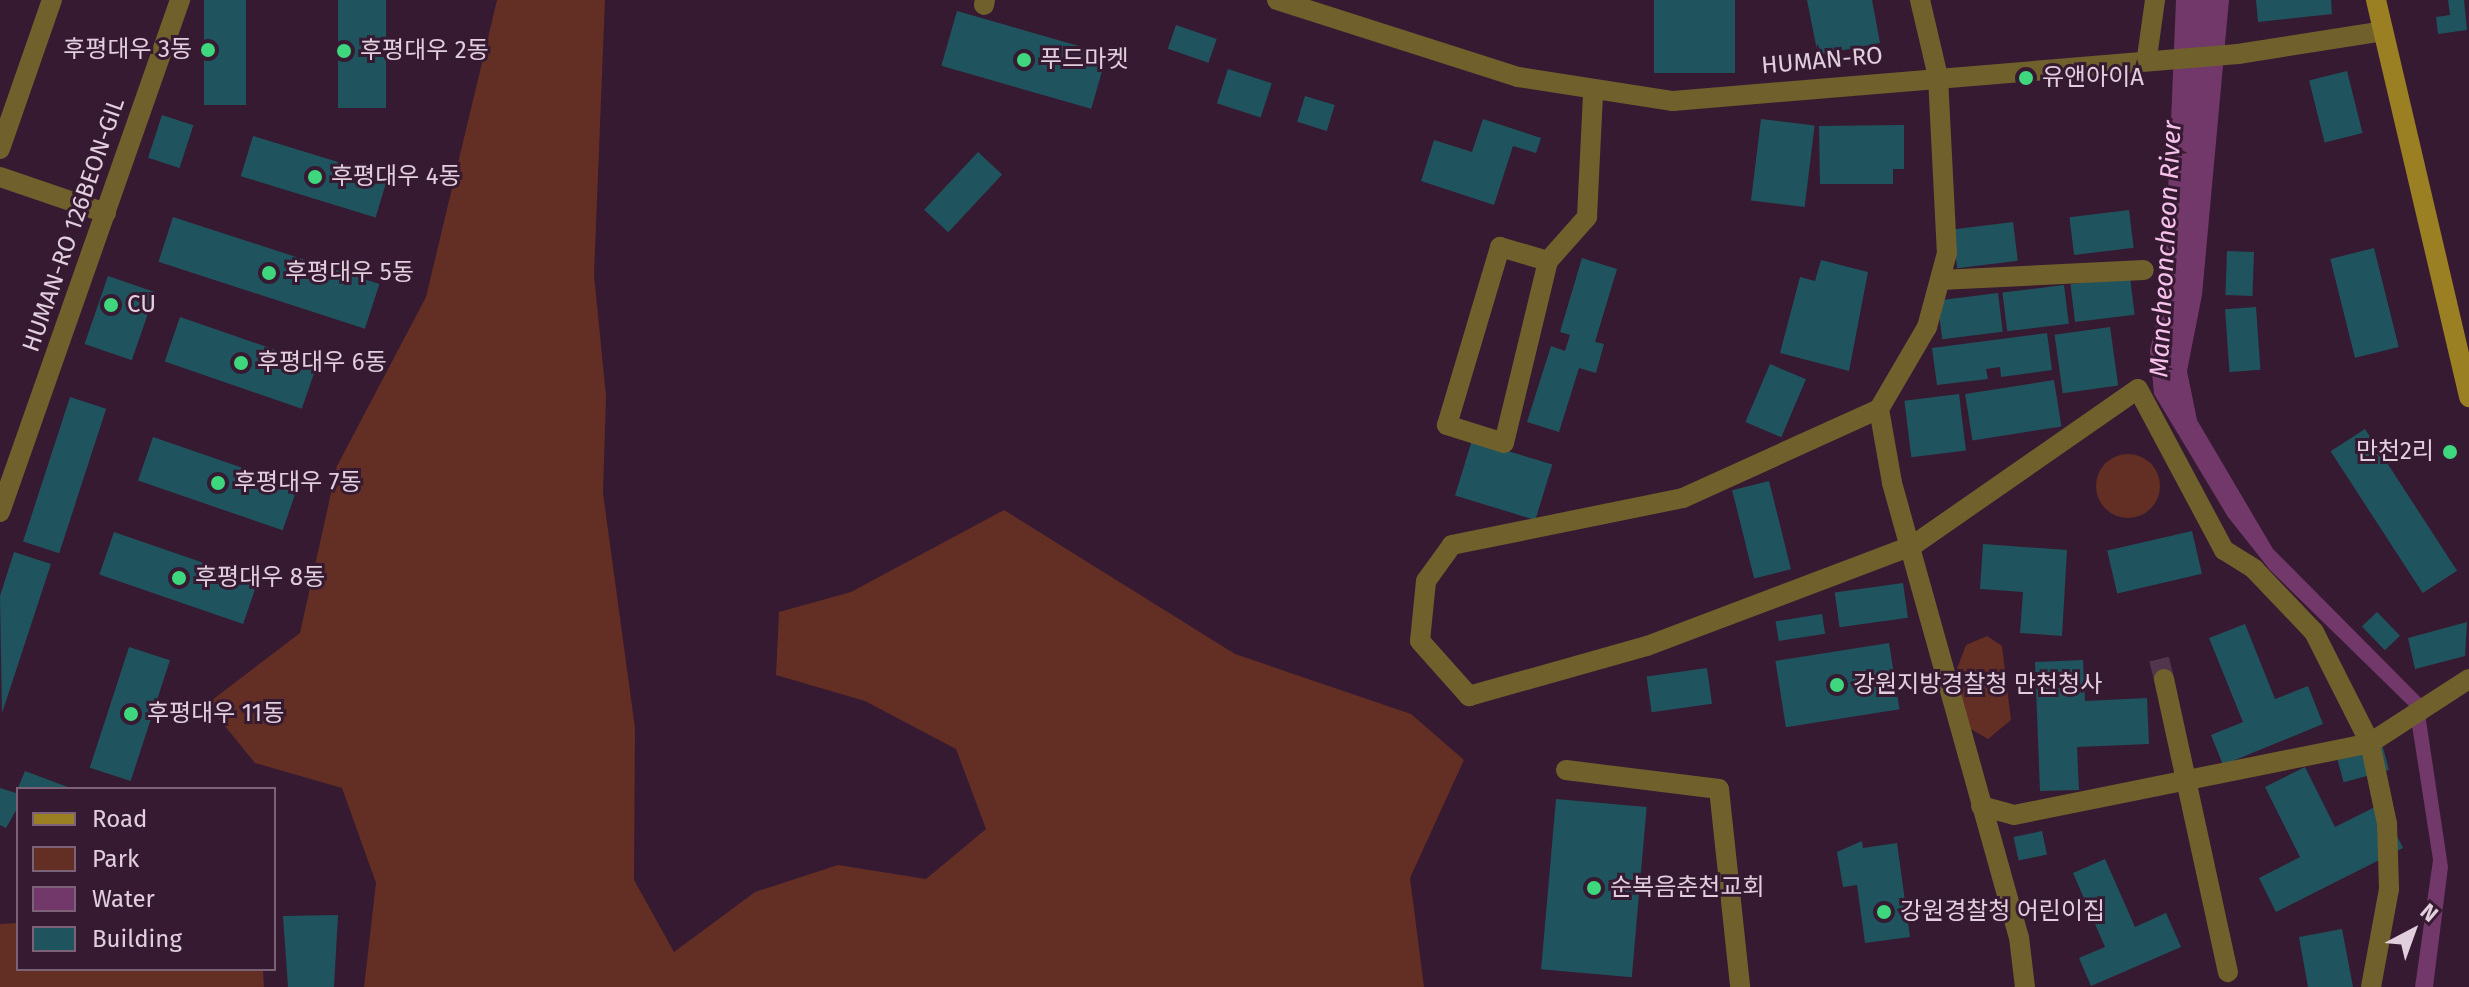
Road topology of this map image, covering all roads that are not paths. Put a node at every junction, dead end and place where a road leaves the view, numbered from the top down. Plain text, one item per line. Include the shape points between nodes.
1 (52, 0) edge
2 (180, 0) edge
3 (1277, 0) edge
4 (1920, 0) edge
5 (2155, 0) edge
6 (2376, 0) edge
7 (2383, 31) junction
8 (2153, 57) junction
9 (1938, 77) junction
10 (1593, 93) junction
11 (0, 149) edge
12 (0, 177) edge
13 (106, 213) junction
14 (1548, 261) junction
15 (2144, 270) dead end
16 (1940, 280) junction
17 (2469, 397) edge
18 (1879, 409) junction
19 (0, 512) edge
20 (1912, 546) junction
21 (2164, 679) tunnel mouth
22 (2469, 679) edge
23 (2370, 743) junction
24 (1566, 770) dead end
25 (2186, 780) junction
26 (1981, 806) junction
27 (2228, 972) dead end
28 (1740, 987) edge
29 (2025, 987) edge
30 (2371, 987) edge

1 - 11 street
2 - 13 street, HUMAN-RO 126BEON-GIL
3 - 10 street, HUMAN-RO via 1518,77
4 - 9 street
5 - 8 street
6 - 7 street
7 - 8 street, HUMAN-RO via 2238,54
7 - 17 street
8 - 9 street, HUMAN-RO
9 - 10 street, HUMAN-RO via 1673,101
9 - 16 street via 1947,253
10 - 14 street via 1587,217
12 - 13 street
13 - 19 street, HUMAN-RO 126BEON-GIL
14 - 14 street via 1500,247 1447,425 1504,443
15 - 16 street
16 - 18 street via 1927,327
18 - 20 street
18 - 20 street via 1683,498 1452,545 1426,581 1420,641 1469,696 1647,646
20 - 23 street via 2138,389 2224,550 2254,569 2314,632
20 - 26 street
21 - 25 street
22 - 23 street via 2401,718
23 - 25 street
23 - 30 street via 2387,824 2389,889
24 - 28 street via 1719,789
25 - 26 street via 2014,815
25 - 27 street
26 - 29 street via 2019,937

